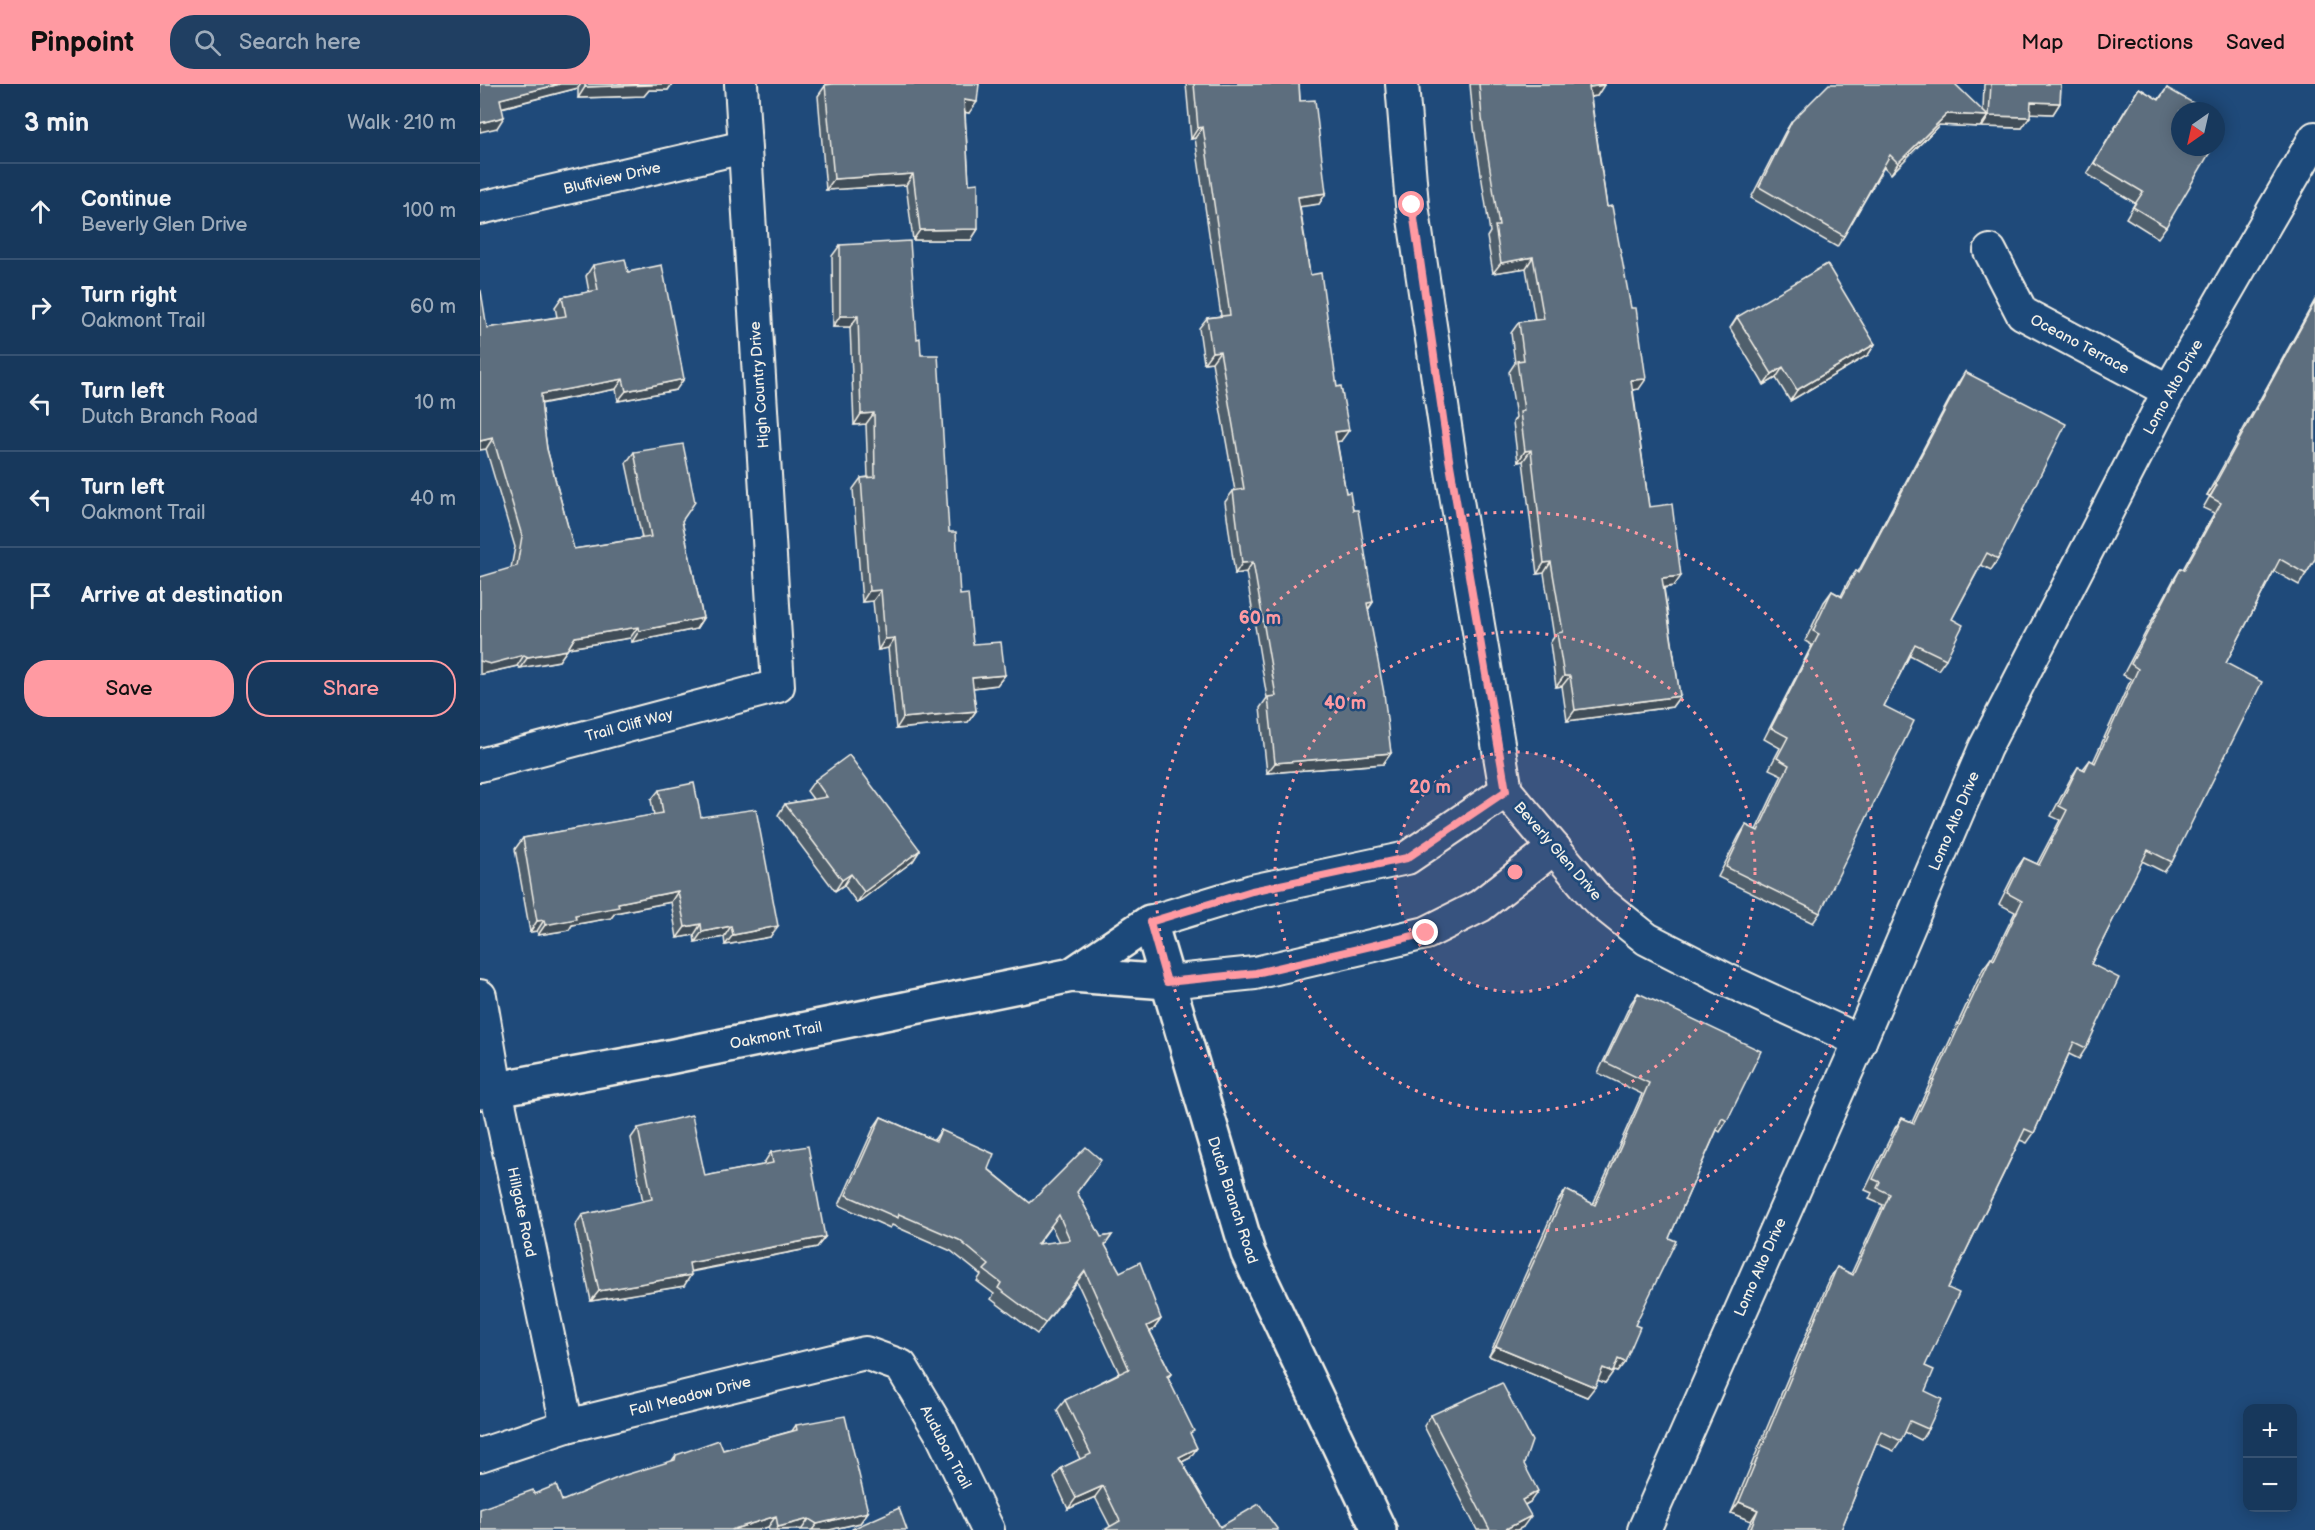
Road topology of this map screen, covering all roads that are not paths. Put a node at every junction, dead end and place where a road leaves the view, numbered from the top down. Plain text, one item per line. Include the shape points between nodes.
1 (741, 84) edge
2 (1402, 84) edge
3 (2315, 138) edge
4 (744, 147) junction
5 (480, 208) edge
6 (1990, 251) dead end
7 (2169, 391) junction
8 (778, 686) joint
9 (480, 765) edge
10 (1506, 791) junction
11 (1554, 848) junction
12 (1150, 922) junction
13 (1072, 975) junction
14 (1167, 982) junction
15 (480, 996) edge
16 (1860, 1041) junction
17 (488, 1091) edge
18 (901, 1366) joint
19 (567, 1426) junction
20 (480, 1455) edge
21 (988, 1530) edge
22 (1379, 1530) edge
23 (1644, 1530) edge

1 - 4 street, High Country Drive
2 - 10 street, Beverly Glen Drive via 1414,217 1449,459
3 - 7 street, Lomo Alto Drive
4 - 5 street, Bluffview Drive
4 - 8 street, High Country Drive
6 - 7 street, Oceano Terrace via 2022,313
7 - 16 street, Lomo Alto Drive via 1985,748
8 - 9 street, Trail Cliff Way
10 - 11 street, Beverly Glen Drive
10 - 12 street, Oakmont Trail via 1407,858 1252,891
11 - 14 street, Oakmont Trail via 1480,906 1426,933 1256,973
11 - 16 street, Beverly Glen Drive via 1597,898 1647,939
12 - 13 street, Oakmont Trail
12 - 14 street, Dutch Branch Road
13 - 14 street, Oakmont Trail
13 - 17 street, Oakmont Trail
14 - 22 street, Dutch Branch Road via 1248,1253
15 - 17 street, Hillgate Road
16 - 23 street, Lomo Alto Drive
17 - 19 street, Hillgate Road
18 - 19 street, Fall Meadow Drive via 865,1353
18 - 21 street, Audubon Trail via 941,1433
19 - 20 street, Fall Meadow Drive

